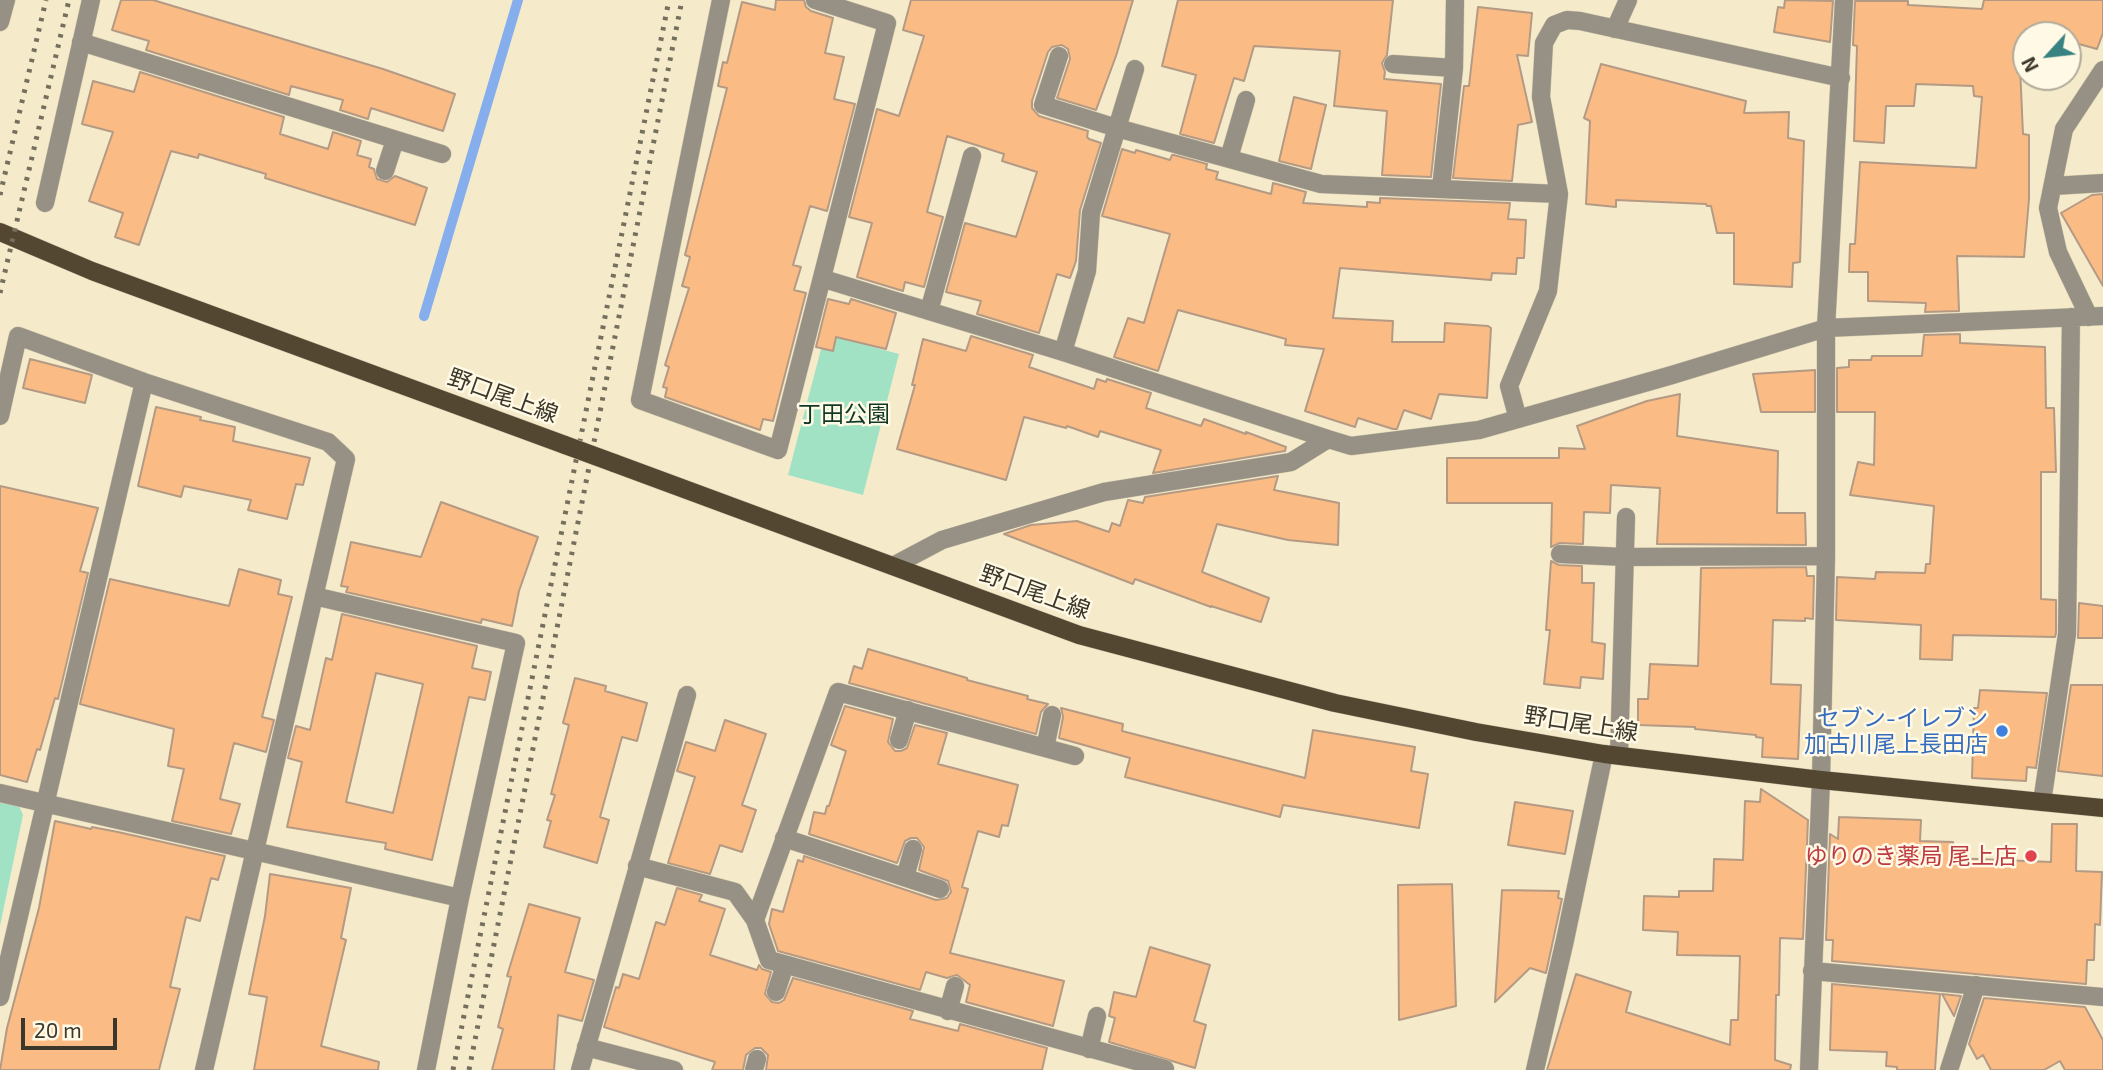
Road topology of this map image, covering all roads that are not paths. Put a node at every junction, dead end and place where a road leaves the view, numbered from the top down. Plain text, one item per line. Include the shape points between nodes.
1 (6, 0) edge
2 (91, 0) edge
3 (721, 0) edge
4 (816, 0) edge
5 (1455, 0) edge
6 (1628, 0) edge
7 (1844, 0) edge
8 (0, 22) edge
9 (1615, 29) junction
10 (81, 42) junction
11 (1059, 56) dead end
12 (1393, 64) dead end
13 (1135, 68) dead end
14 (1454, 68) junction
15 (2103, 69) edge
16 (1841, 78) junction
17 (1246, 100) dead end
18 (1116, 128) junction
19 (395, 140) junction
20 (442, 154) dead end
21 (972, 156) dead end
22 (1229, 158) junction
23 (385, 171) dead end
24 (2103, 183) edge
25 (2053, 186) junction
26 (1441, 188) junction
27 (1559, 194) junction
28 (45, 203) dead end
29 (0, 232) edge
30 (824, 279) junction
31 (929, 310) junction
32 (2088, 317) edge
33 (1826, 328) junction
34 (1063, 352) junction
35 (144, 382) junction
36 (0, 415) edge
37 (1518, 419) junction
38 (1328, 439) junction
39 (1626, 517) dead end
40 (1560, 554) dead end
41 (1826, 556) junction
42 (1624, 557) junction
43 (893, 566) junction
44 (319, 597) junction
45 (687, 695) dead end
46 (908, 710) junction
47 (1052, 715) dead end
48 (899, 740) dead end
49 (1045, 748) junction
50 (1612, 755) junction
51 (1075, 756) dead end
52 (1821, 780) junction
53 (0, 793) edge
54 (2042, 802) junction
55 (46, 803) junction
56 (2103, 808) edge
57 (784, 838) junction
58 (913, 849) dead end
59 (254, 851) junction
60 (637, 866) junction
61 (905, 877) junction
62 (940, 889) dead end
63 (460, 898) junction
64 (755, 920) junction
65 (785, 965) junction
66 (1812, 971) junction
67 (1976, 985) junction
68 (955, 986) dead end
69 (776, 992) dead end
70 (2103, 996) edge
71 (0, 998) edge
72 (948, 1011) junction
73 (1097, 1016) dead end
74 (586, 1047) junction
75 (1089, 1048) junction
76 (1166, 1069) edge
77 (204, 1070) edge
78 (426, 1070) edge
79 (580, 1070) edge
80 (674, 1070) edge
81 (1535, 1070) edge
82 (1809, 1070) edge
83 (1949, 1070) edge

1 - 8 street
2 - 10 street
3 - 30 street via 640,400 778,450
4 - 30 street via 887,23
5 - 14 street
6 - 9 street
7 - 16 street
9 - 16 street
9 - 27 street via 1567,20 1554,25 1544,43 1541,97
10 - 19 street
10 - 28 street
11 - 18 street via 1043,105
12 - 14 street
13 - 18 street
14 - 26 street
15 - 25 street via 2064,129
16 - 33 street
17 - 22 street
18 - 22 street
18 - 34 street via 1091,213 1087,271
19 - 20 street
19 - 23 street
21 - 31 street
22 - 26 street via 1321,184
24 - 25 street
25 - 32 street via 2048,208 2058,252
26 - 27 street
27 - 37 street via 1548,291 1509,386
29 - 43 main road, 野口尾上線, bridge via 92,271
30 - 31 street
31 - 34 street
32 - 33 street
32 - 54 street via 2067,635
33 - 37 street
33 - 41 street
34 - 38 street
35 - 36 street via 18,336
35 - 44 street via 328,442 346,459
35 - 55 street
37 - 38 street via 1479,430 1387,443 1351,446
38 - 43 street via 1291,462 1104,492 942,540
39 - 42 street
40 - 42 street
41 - 42 street
41 - 52 street
42 - 50 street
43 - 50 main road, 野口尾上線 via 1079,635 1175,661 1405,719
44 - 59 street
44 - 63 street via 516,643
45 - 60 street
46 - 48 street
46 - 49 street
46 - 57 street via 838,692
47 - 49 street
49 - 51 street
50 - 52 main road, 野口尾上線
50 - 81 street
52 - 54 main road, 野口尾上線
52 - 66 street
53 - 55 street
54 - 56 main road, 野口尾上線
55 - 59 street
55 - 71 street
57 - 61 street
57 - 64 street
58 - 61 street
59 - 63 street
59 - 77 street
60 - 64 street via 735,892
60 - 74 street
61 - 62 street
63 - 78 street
64 - 65 street via 769,960
65 - 69 street
65 - 72 street
66 - 67 street
66 - 82 street
67 - 70 street
67 - 83 street
68 - 72 street
72 - 75 street
73 - 75 street
74 - 79 street
74 - 80 street
75 - 76 street

